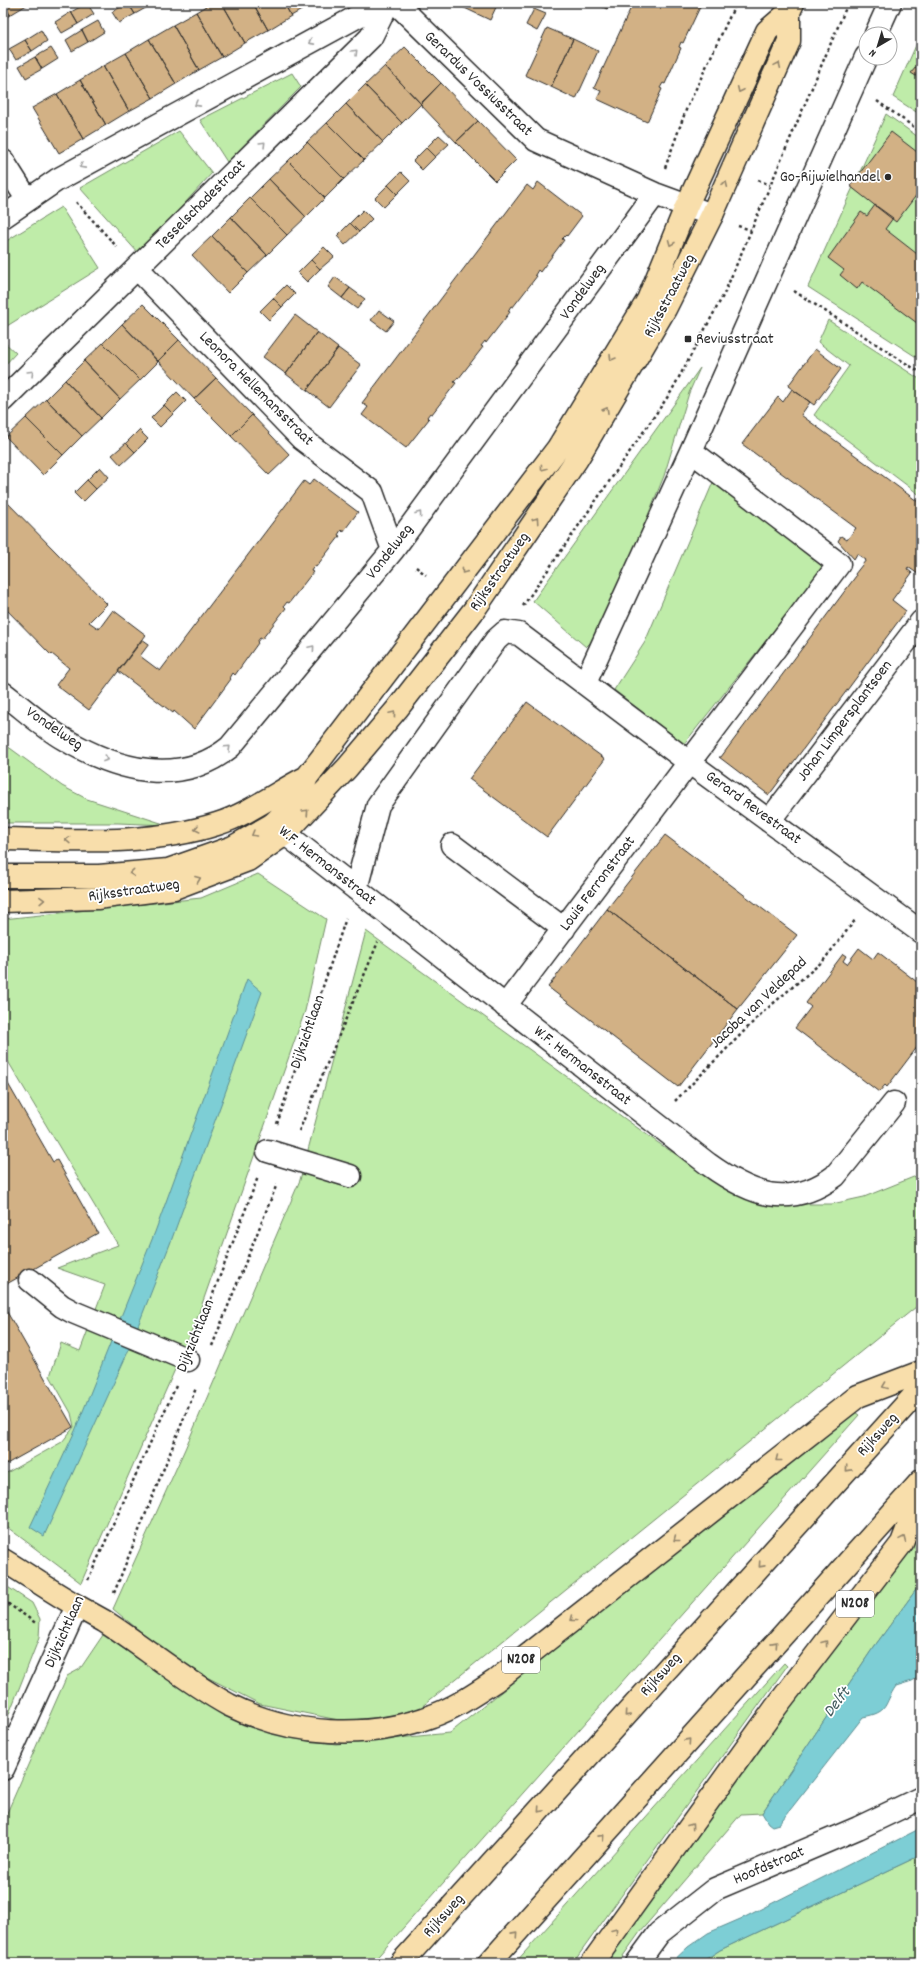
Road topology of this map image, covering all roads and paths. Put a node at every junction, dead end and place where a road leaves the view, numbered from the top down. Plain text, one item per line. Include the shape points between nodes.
1 (382, 3) edge
2 (388, 3) edge
3 (396, 3) edge
4 (736, 3) edge
5 (848, 3) edge
6 (890, 3) edge
7 (791, 7) edge
8 (880, 26) edge
9 (862, 66) edge
10 (854, 85) junction
11 (921, 132) edge
12 (3, 161) edge
13 (57, 180) junction
14 (655, 194) junction
15 (27, 199) junction
16 (686, 207) junction
17 (712, 215) junction
18 (3, 217) edge
19 (136, 268) junction
20 (769, 276) junction
21 (921, 373) edge
22 (3, 400) edge
23 (691, 451) junction
24 (393, 550) junction
25 (921, 622) edge
26 (505, 632) junction
27 (586, 683) junction
28 (3, 693) edge
29 (690, 763) junction
30 (308, 777) junction
31 (769, 820) junction
32 (279, 829) junction
33 (3, 839) edge
34 (452, 845) dead end
35 (3, 876) edge
36 (356, 889) junction
37 (874, 897) junction
38 (3, 901) edge
39 (389, 915) junction
40 (564, 929) junction
41 (921, 932) edge
42 (505, 1006) junction
43 (894, 1103) dead end
44 (654, 1122) junction
45 (278, 1154) junction
46 (350, 1176) dead end
47 (30, 1280) dead end
48 (211, 1349) dead end
49 (188, 1360) junction
50 (921, 1372) edge
51 (197, 1386) dead end
52 (921, 1388) edge
53 (921, 1482) edge
54 (921, 1493) edge
55 (3, 1560) edge
56 (3, 1600) edge
57 (77, 1606) junction
58 (103, 1621) junction
59 (61, 1640) junction
60 (3, 1769) edge
61 (921, 1798) edge
62 (401, 1963) edge
63 (489, 1963) edge
64 (592, 1963) edge
65 (636, 1963) edge

1 -> 13 street
19 -> 2 street, Tesselschadestraat via 371,37
3 - 14 street, Gerardus Vossiusstraat via 536,140
4 - 14 path via 686,110
5 - 26 path via 724,294 671,392
6 - 8 street
7 -> 16 main road, Rijksstraatweg via 767,31
17 -> 7 main road, Rijksstraatweg via 789,41
9 - 10 street
10 - 11 path
10 - 20 street
12 - 15 street
13 - 15 street
13 - 19 path
14 - 16 street
24 -> 14 street, Vondelweg
15 - 18 street
16 - 17 street
16 -> 30 main road, Rijksstraatweg via 648,300 558,448
32 -> 17 main road, Rijksstraatweg via 347,768 392,715 479,603 577,460 665,309
22 -> 19 street, Tesselschadestraat
19 - 24 street, Leonora Hellemansstraat via 302,439 372,492
20 - 21 path
20 - 23 street
23 - 27 street
23 - 29 street via 839,564
28 -> 24 street, Vondelweg via 63,739 112,762 151,772 179,770 200,764 218,757 230,747
25 - 31 street, Johan Limpersplantsoen
26 - 27 street via 519,634
26 - 36 street via 496,640 378,805
27 - 29 street, Gerard Revestraat
29 - 31 street, Gerard Revestraat
29 - 40 street, Louis Ferronstraat
30 - 32 main road, Rijksstraatweg
30 -> 33 main road, Rijksstraatweg via 284,788 257,806 217,824 165,837 96,841
31 - 37 street, Gerard Revestraat
32 -> 35 main road, Rijksstraatweg via 168,870 99,876
32 - 36 street, W.F. Hermansstraat
38 -> 32 main road, Rijksstraatweg via 97,898 174,888 248,860
34 - 40 street
36 - 39 street, W.F. Hermansstraat
36 - 45 path, Dijkzichtlaan
37 - 41 street, Gerard Revestraat
37 - 44 path, Jacoba van Veldepad via 823,961 762,1013
39 - 42 street, W.F. Hermansstraat
39 - 45 path
40 - 42 street, Louis Ferronstraat
42 - 44 street, W.F. Hermansstraat
43 - 44 street, W.F. Hermansstraat via 835,1176 818,1187 795,1195 778,1196 744,1186 708,1164
45 - 46 street
45 - 48 path
45 - 49 path, Dijkzichtlaan
47 - 49 street via 62,1306 108,1328
49 - 57 path, Dijkzichtlaan
50 -> 58 main road, N208 via 858,1396 495,1681 468,1699 433,1716 396,1727 366,1731 315,1730 272,1721 230,1705 209,1693
51 - 58 path
52 -> 62 main road, Rijksweg
63 -> 53 main road, N208
64 -> 54 main road, N208 via 776,1707 902,1543
55 - 57 main road
56 - 59 path
57 - 58 main road, N208
57 - 59 street, Dijkzichtlaan
59 - 60 street, Dijkzichtlaan
61 - 65 street, Hoofdstraat via 715,1889 659,1933

